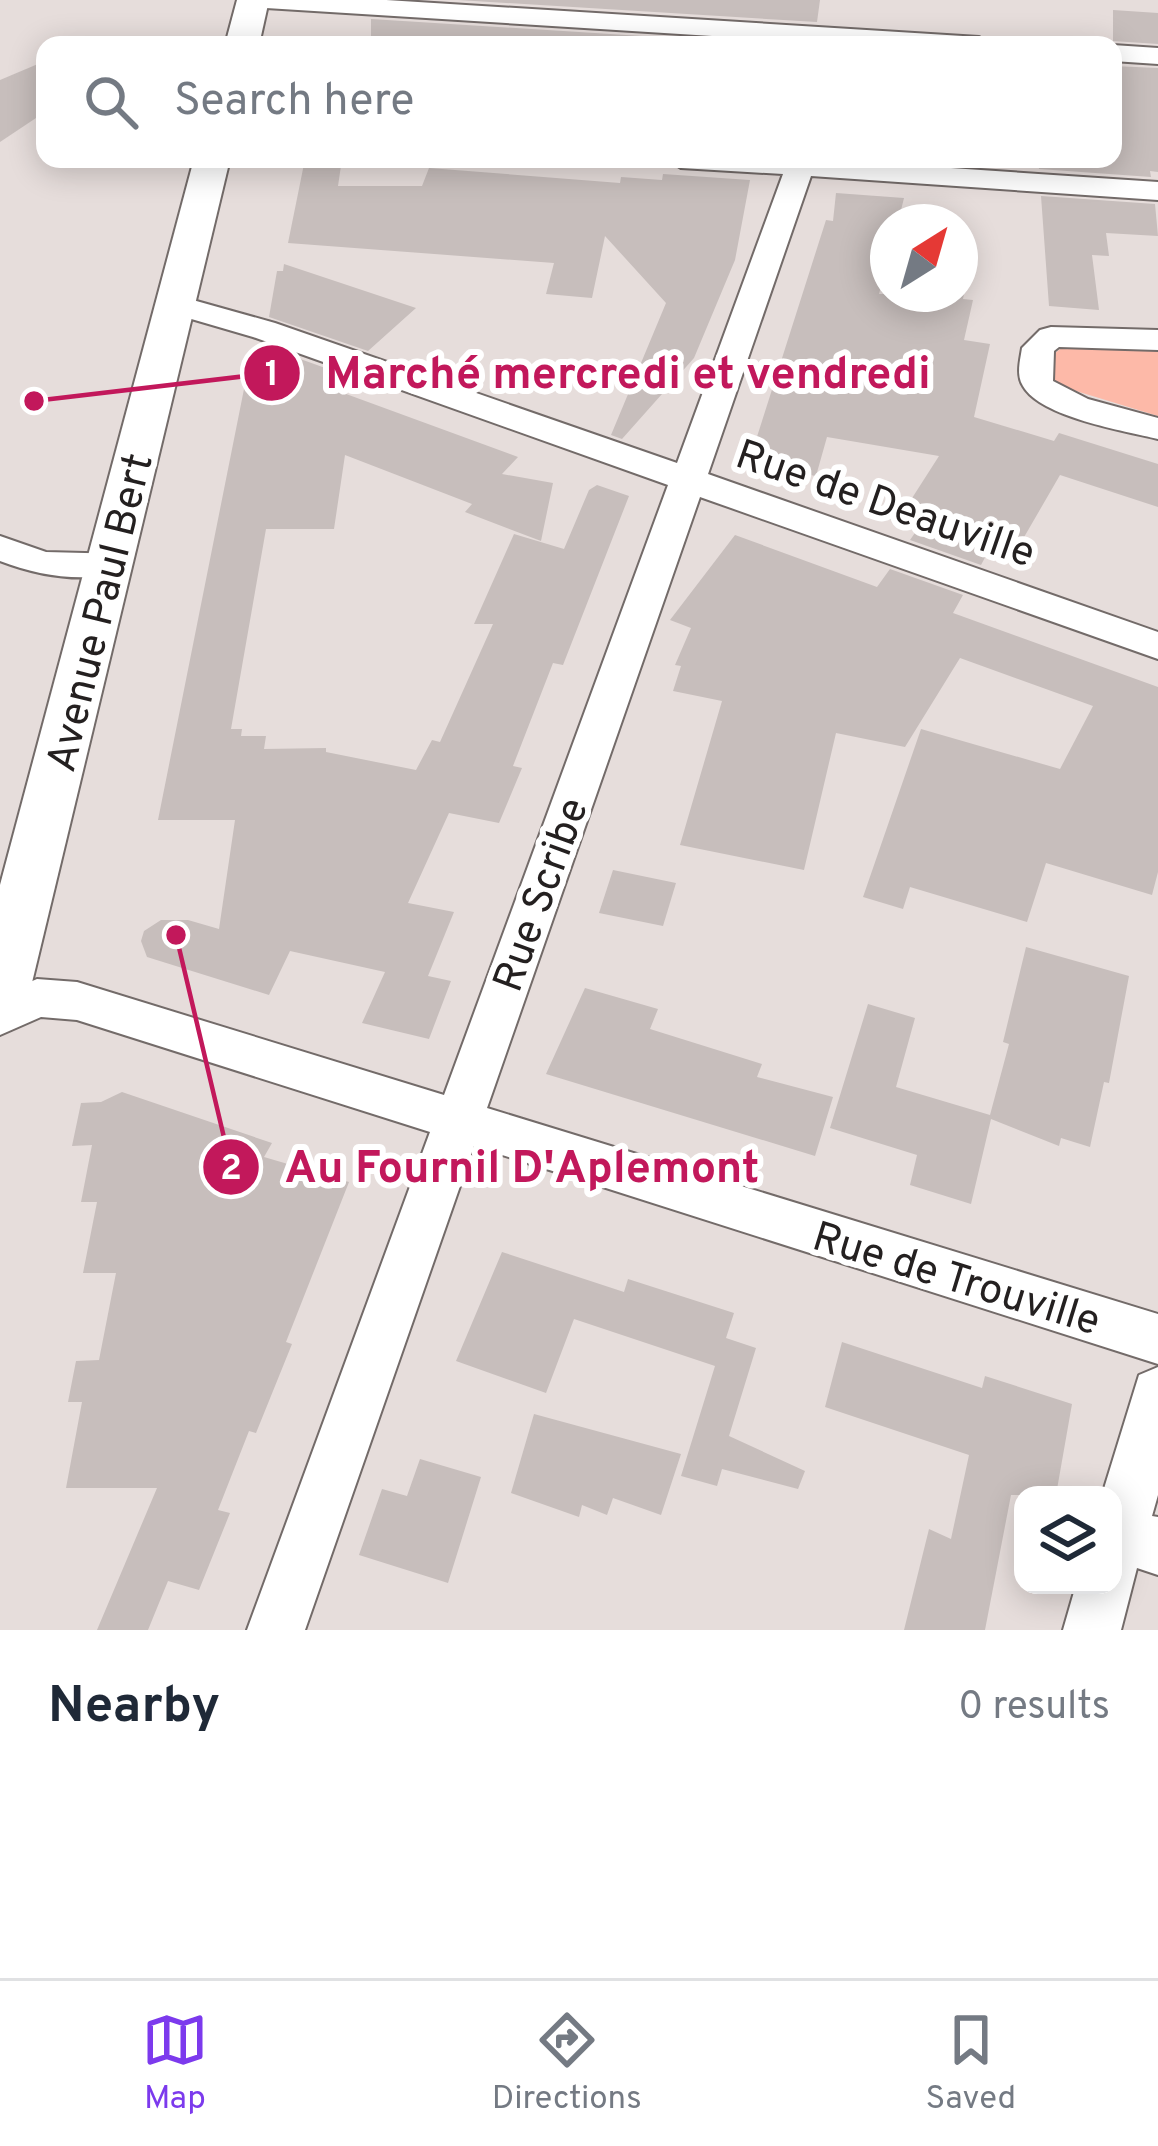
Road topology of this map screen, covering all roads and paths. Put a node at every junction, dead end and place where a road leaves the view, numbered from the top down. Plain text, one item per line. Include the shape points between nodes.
1 (253, 0) edge
2 (266, 0) edge
3 (850, 32) edge
4 (244, 36) edge
5 (890, 36) edge
6 (1122, 54) edge
7 (1158, 56) edge
8 (210, 168) edge
9 (800, 168) edge
10 (866, 168) edge
11 (1158, 191) edge
12 (176, 304) junction
13 (1158, 340) edge
14 (1158, 429) edge
15 (689, 480) junction
16 (0, 548) edge
17 (110, 563) junction
18 (1158, 646) edge
19 (0, 995) edge
20 (0, 1016) edge
21 (457, 1120) junction
22 (1158, 1340) edge
23 (1158, 1393) edge
24 (1124, 1555) edge
25 (276, 1630) edge
26 (1092, 1630) edge

1 - 4 street
2 - 3 street
3 - 5 street
6 - 7 street
8 - 12 street, Avenue Paul Bert
9 - 15 street, Rue Scribe
10 - 11 street
12 - 15 street, Rue de Deauville
12 - 17 street, Avenue Paul Bert
13 - 14 street via 1051,337 1038,348 1035,378 1064,400
15 - 18 street, Rue de Deauville
15 - 21 street, Rue Scribe
16 - 17 street via 43,564
17 - 19 street, Avenue Paul Bert
20 - 21 street, Rue de Trouville via 37,998 77,1001
21 - 22 street, Rue de Trouville
21 - 25 street, Rue Scribe
23 - 24 street
24 - 26 street

